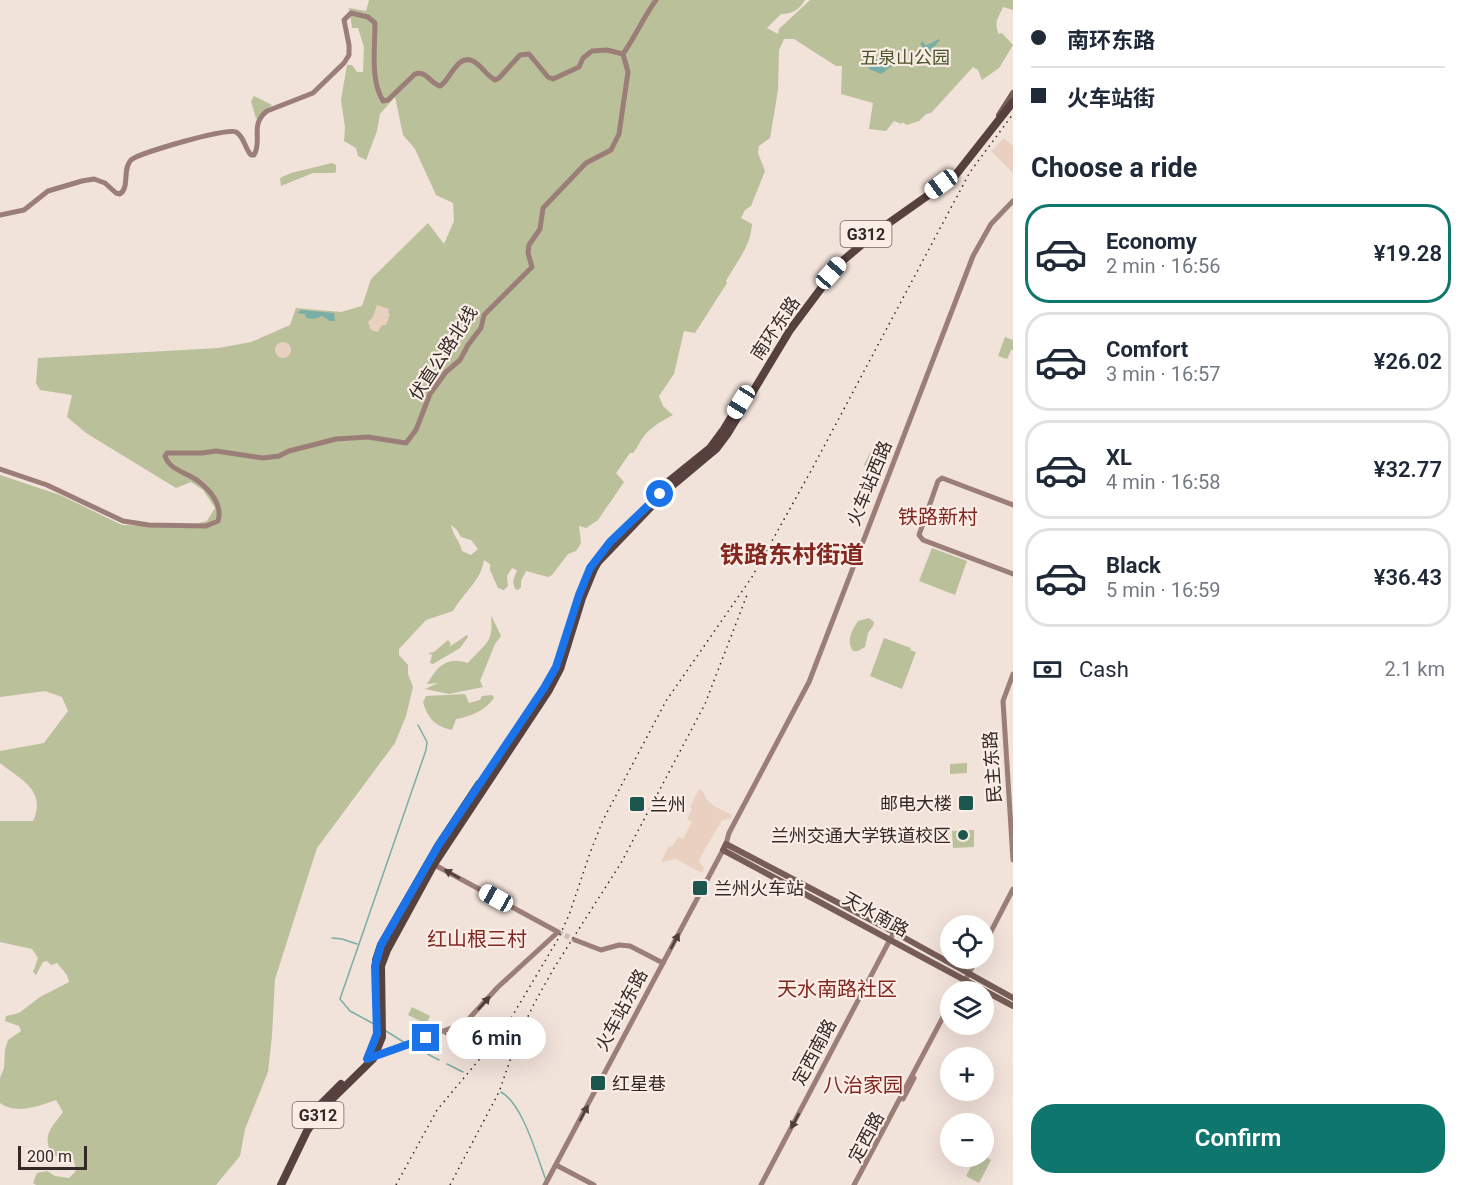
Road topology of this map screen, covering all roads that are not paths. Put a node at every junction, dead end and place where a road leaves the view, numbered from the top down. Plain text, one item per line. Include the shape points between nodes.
1 (656, 0) edge
2 (623, 54) junction
3 (1013, 98) edge
4 (1013, 108) edge
5 (992, 129) junction
6 (1013, 203) edge
7 (0, 215) edge
8 (783, 338) junction
9 (0, 470) edge
10 (664, 492) junction
11 (1013, 505) edge
12 (1013, 574) edge
13 (1013, 674) edge
14 (1013, 680) edge
15 (1013, 811) edge
16 (724, 847) junction
17 (746, 858) junction
18 (1013, 860) edge
19 (431, 863) junction
20 (1013, 885) edge
21 (1013, 889) edge
22 (994, 921) edge
23 (994, 926) edge
24 (894, 932) junction
25 (890, 939) junction
26 (575, 940) tunnel mouth
27 (663, 963) junction
28 (970, 969) edge
29 (966, 976) junction
30 (964, 981) edge
31 (1013, 998) edge
32 (1013, 1006) edge
33 (940, 1023) edge
34 (940, 1028) edge
35 (370, 1059) junction
36 (556, 1165) junction
37 (547, 1183) edge
38 (276, 1185) edge
39 (281, 1185) edge
40 (594, 1185) edge
41 (761, 1185) edge
42 (856, 1185) edge

1 - 2 main road
2 - 7 main road via 592,51 579,66 553,79 529,54 520,55 495,80 470,59 454,69 444,85 434,84 419,72 383,101 376,73 375,23 351,13 344,20 349,45 344,63 313,93 263,115 257,125 258,146 254,155 250,155 235,131 218,132 135,158 127,165 123,193 116,193 94,179 81,181 48,191 24,210
2 - 9 main road, 伏直公路北线 via 627,85 619,134 611,150 586,163 543,208 540,229 529,245 532,267 483,315 481,328 460,360 434,388 416,430 406,443 368,437 336,439 263,458 216,451 167,453 167,462 196,479 217,503 218,521 206,526 123,521 47,486
3 - 5 highway, 南环东路 / G312
3 - 8 highway, 南环东路 / G312 via 941,184 847,251
4 - 5 main road
5 - 8 highway, 南环东路 / G312 via 954,177 840,263
6 - 16 main road, 火车站西路 via 991,224 973,256 811,676
8 - 10 highway, 南环东路 / G312 via 713,447
8 - 10 highway via 727,440 704,465
8 - 10 highway, 南环东路 / G312 via 710,448 663,486
10 - 19 highway, 南环东路 / G312 via 594,569 542,701
11 - 12 main road via 942,478 919,535 923,540
13 - 18 main road, 民主东路 via 1004,701
14 - 15 main road, 民主东路 via 1006,703
16 - 17 main road, 天水南路
27 -> 16 main road, 火车站东路
17 - 24 main road, 天水南路
17 - 25 main road, 天水南路
19 - 35 highway, 南环东路 / G312 via 382,961 383,1027 381,1042
35 -> 19 main road via 465,1023 558,932
20 - 22 main road
21 - 23 main road
24 - 25 main road, 定西南路
24 - 29 main road, 天水南路
25 - 29 main road, 天水南路
25 -> 41 main road, 定西南路
26 - 27 main road via 601,950 626,945
36 -> 27 main road, 火车站东路
28 - 29 main road
29 - 30 main road
29 - 31 main road, 天水南路
29 - 32 main road, 天水南路
33 - 42 main road, 定西路
34 - 42 main road, 定西路
35 - 38 highway, 南环东路 / G312 via 319,1106
35 - 39 highway, 南环东路 / G312 via 321,1109
36 - 37 main road, 火车站东路
36 - 40 main road

